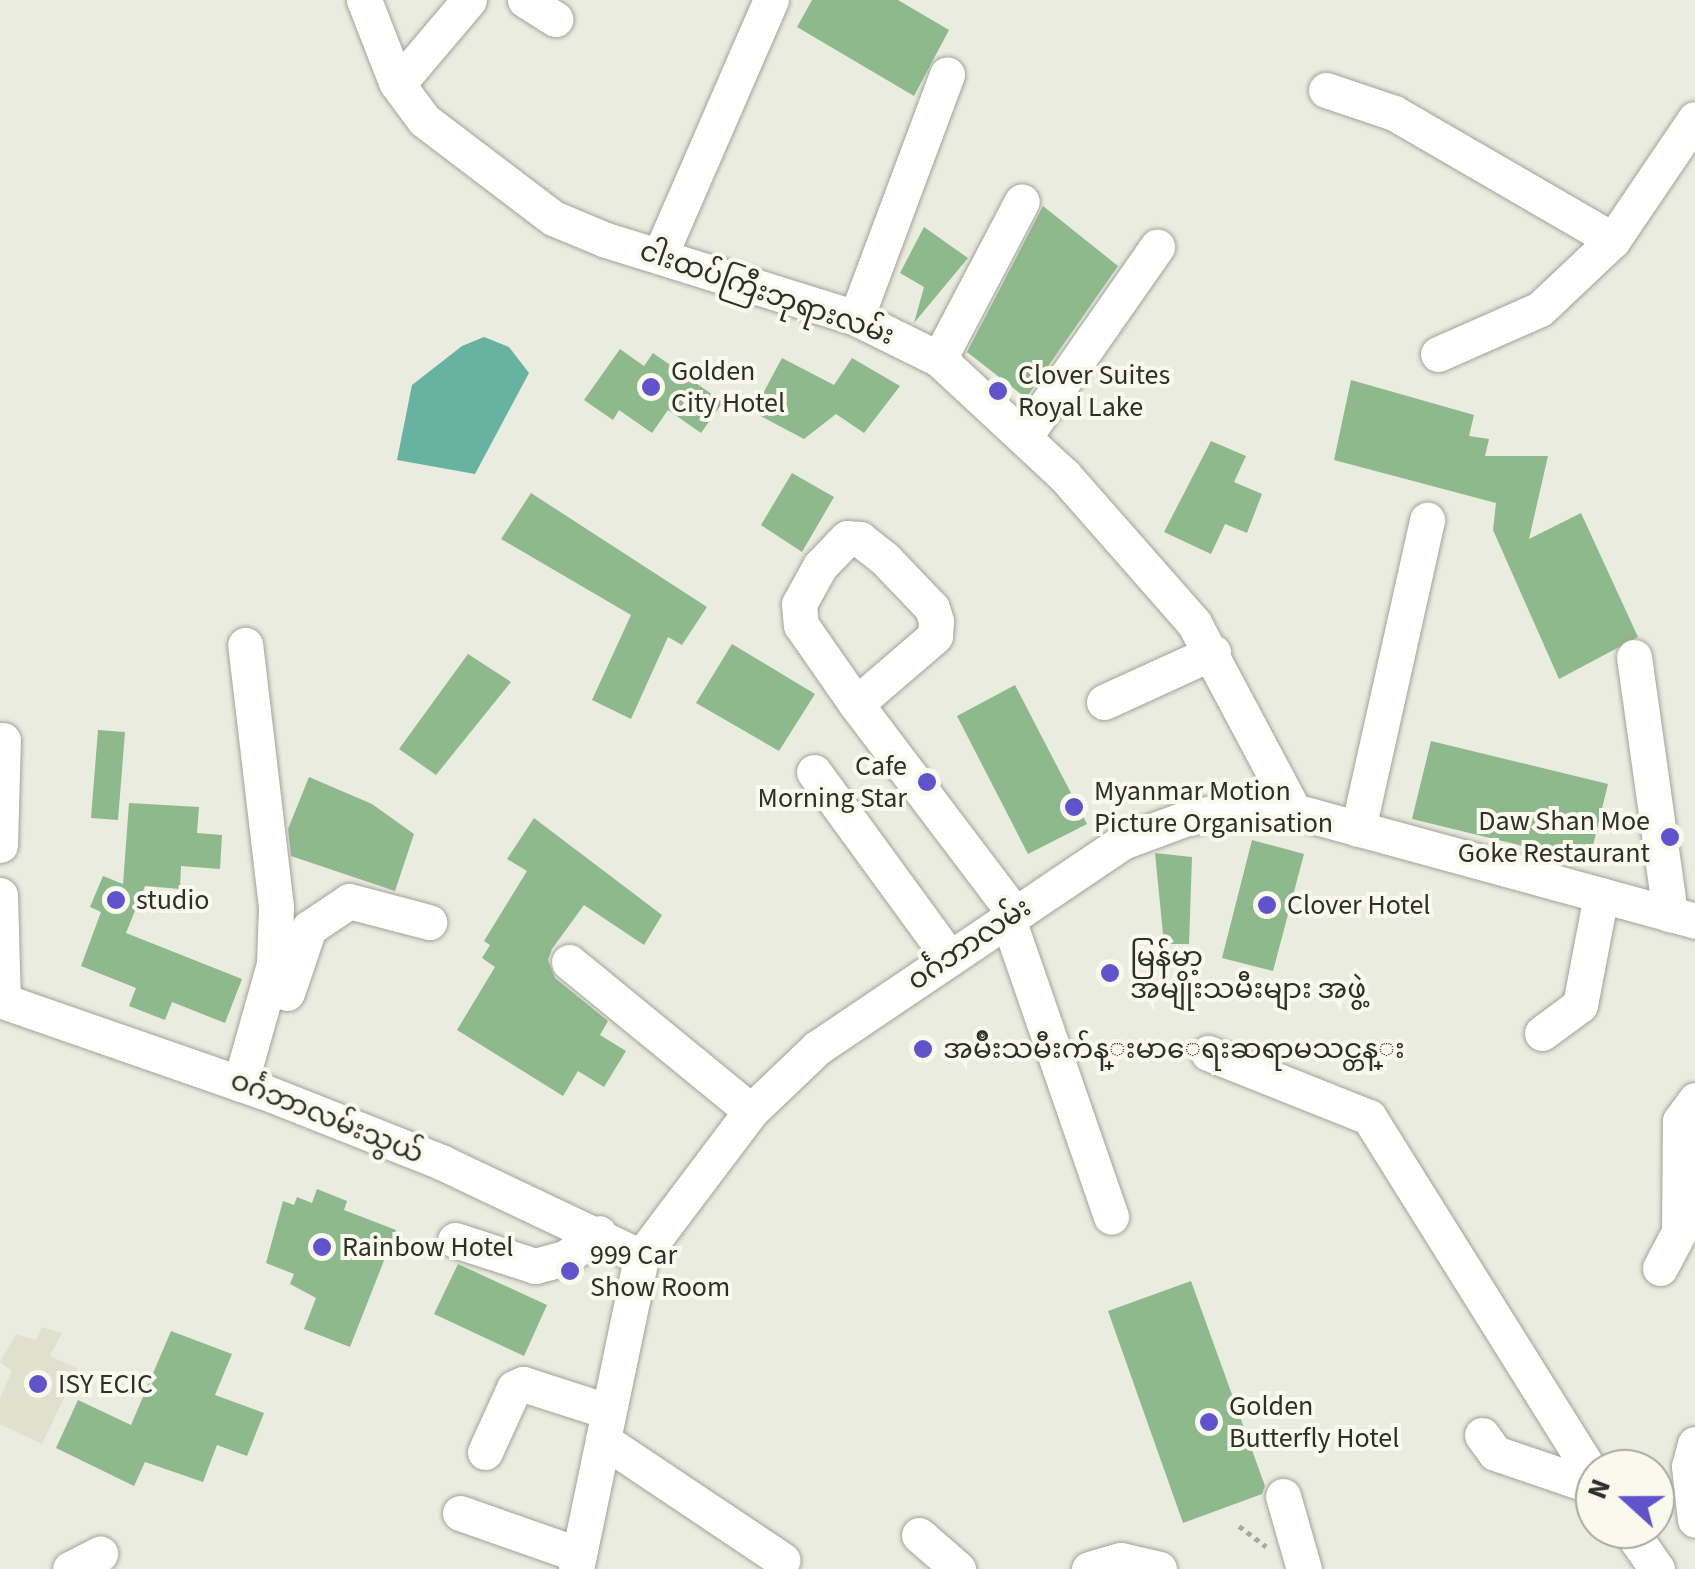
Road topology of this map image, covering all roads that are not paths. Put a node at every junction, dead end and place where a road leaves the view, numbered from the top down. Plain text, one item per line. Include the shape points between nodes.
1 (364, 0) edge
2 (469, 0) edge
3 (525, 0) edge
4 (771, 0) edge
5 (555, 19) dead end
6 (947, 74) dead end
7 (398, 84) junction
8 (1326, 90) dead end
9 (1695, 120) edge
10 (1022, 201) dead end
11 (1614, 240) junction
12 (1157, 247) dead end
13 (660, 255) junction
14 (856, 318) junction
15 (1438, 354) dead end
16 (939, 358) junction
17 (1025, 436) junction
18 (1427, 520) dead end
19 (245, 646) dead end
20 (1213, 652) junction
21 (1634, 656) dead end
22 (1104, 702) dead end
23 (856, 704) junction
24 (4, 740) dead end
25 (814, 772) dead end
26 (1294, 811) junction
27 (1358, 829) junction
28 (0, 844) edge
29 (0, 895) edge
30 (1601, 895) junction
31 (1012, 916) junction
32 (1683, 918) edge
33 (429, 922) dead end
34 (949, 957) junction
35 (570, 962) dead end
36 (1542, 1033) dead end
37 (1208, 1053) dead end
38 (251, 1088) junction
39 (1695, 1100) edge
40 (751, 1110) junction
41 (1111, 1216) dead end
42 (599, 1233) junction
43 (455, 1240) dead end
44 (641, 1256) junction
45 (1660, 1268) dead end
46 (605, 1426) junction
47 (1482, 1435) dead end
48 (1695, 1444) edge
49 (1577, 1449) edge
50 (485, 1452) dead end
51 (1575, 1480) edge
52 (1283, 1496) dead end
53 (460, 1513) dead end
54 (1695, 1520) edge
55 (919, 1536) dead end
56 (782, 1560) dead end
57 (578, 1562) edge
58 (958, 1569) edge
59 (1089, 1569) edge
60 (1159, 1569) edge
61 (1304, 1569) edge

1 - 7 street, ငါးထပ်ကြီးဘုရားလမ်း
2 - 7 street
3 - 5 street
4 - 13 street
6 - 14 street
7 - 13 street, ငါးထပ်ကြီးဘုရားလမ်း via 424,120 501,184 554,218
8 - 11 street via 1394,113
9 - 11 street
10 - 16 street
11 - 15 street via 1540,308
12 - 17 street
13 - 14 street, ငါးထပ်ကြီးဘုရားလမ်း
14 - 16 street, ငါးထပ်ကြီးဘုရားလမ်း
16 - 17 street, ငါးထပ်ကြီးဘုရားလမ်း
17 - 20 street, ငါးထပ်ကြီးဘုရားလမ်း
18 - 27 street
19 - 38 street via 276,907 274,964
20 - 22 street
20 - 26 street, ငါးထပ်ကြီးဘုရားလမ်း
21 - 32 street
23 - 23 street via 934,636 936,621 932,608 884,558 860,539 847,538 820,566 799,604 801,625
23 - 31 street
24 - 28 street
25 - 34 street
26 - 27 street, ဝင်္ဂဘာလမ်း
26 - 31 street, ဝင်္ဂဘာလမ်း via 1240,808 1187,818 1122,842
27 - 30 street, ဝင်္ဂဘာလမ်း
29 - 38 street, ဝင်္ဂဘာလမ်းသွယ် via 3,1001
30 - 32 street, ဝင်္ဂဘာလမ်း
30 - 36 street via 1580,1005
31 - 34 street, ဝင်္ဂဘာလမ်း
31 - 41 street
33 - 38 street via 349,902 309,928
34 - 40 street, ဝင်္ဂဘာလမ်း via 817,1048
35 - 40 street
37 - 49 street via 1369,1117
38 - 42 street, ဝင်္ဂဘာလမ်းသွယ်
39 - 45 street via 1680,1121 1680,1232
40 - 44 street, ဝင်္ဂဘာလမ်း
42 - 43 street via 565,1258 535,1266
42 - 44 street, ဝင်္ဂဘာလမ်းသွယ်
44 - 46 street, ဝင်္ဂဘာလမ်း
46 - 50 street via 522,1384 514,1388
46 - 56 street
46 - 57 street, ဝင်္ဂဘာလမ်း
47 - 51 street via 1495,1453
48 - 54 street via 1689,1466
52 - 61 street
53 - 57 street
55 - 58 street
59 - 60 street via 1121,1560

